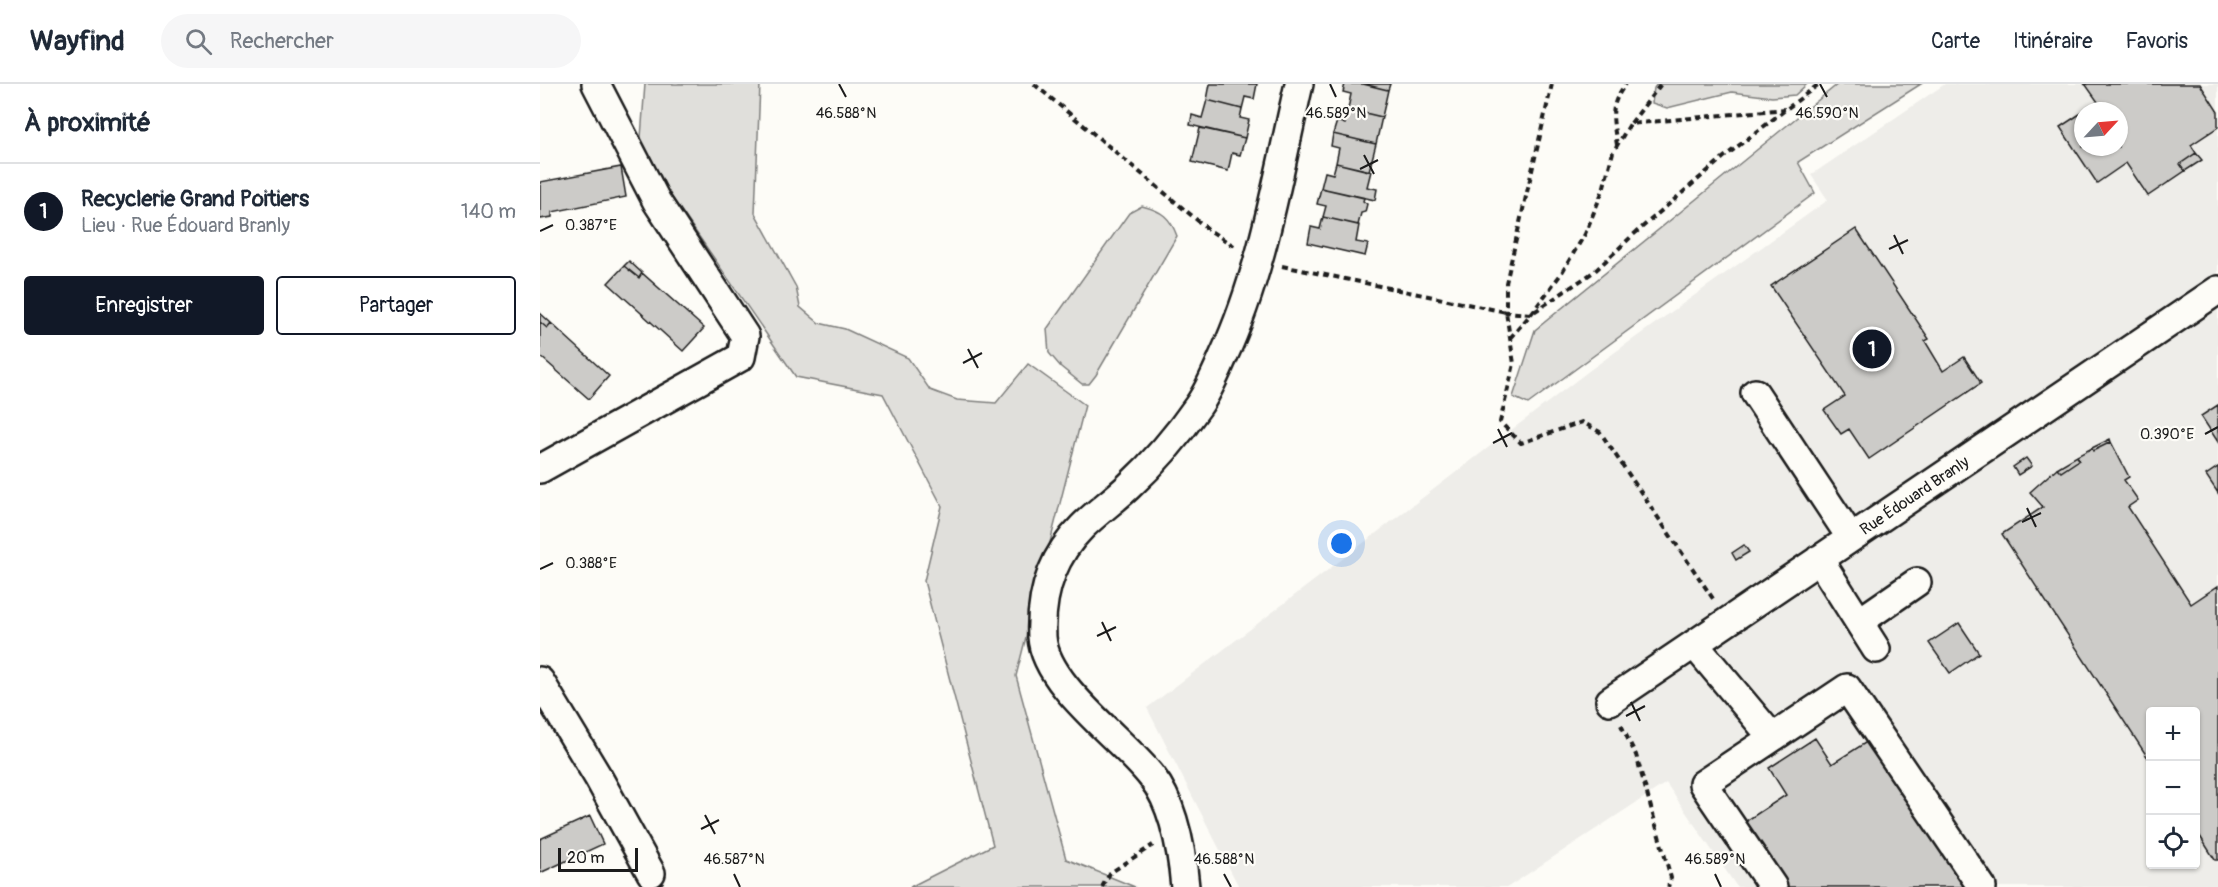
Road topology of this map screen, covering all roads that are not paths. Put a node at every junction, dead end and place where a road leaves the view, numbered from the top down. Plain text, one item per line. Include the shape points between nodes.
1 (596, 84) edge
2 (1299, 84) edge
3 (2218, 290) edge
4 (1755, 393) dead end
5 (540, 469) edge
6 (1851, 538) junction
7 (1819, 559) junction
8 (1917, 582) dead end
9 (1859, 622) junction
10 (1694, 644) junction
11 (1876, 649) dead end
12 (540, 681) edge
13 (1610, 701) road end
14 (1772, 737) junction
15 (651, 873) dead end
16 (1185, 887) edge
17 (1773, 887) edge
18 (1982, 887) edge

1 - 5 street via 657,202 745,336 741,357
2 - 16 street via 1258,261 1236,329 1199,405 1130,486 1081,528 1062,553 1042,608 1042,640 1065,687 1153,778 1168,803
3 - 6 street, Rue Édouard Branly
4 - 6 street
6 - 7 street, Rue Édouard Branly
7 - 9 street
7 - 10 street, Rue Édouard Branly
8 - 9 street
9 - 11 street
10 - 13 street, Rue Édouard Branly
10 - 14 street
12 - 15 street
14 - 17 street via 1703,784
14 - 18 street via 1847,688

